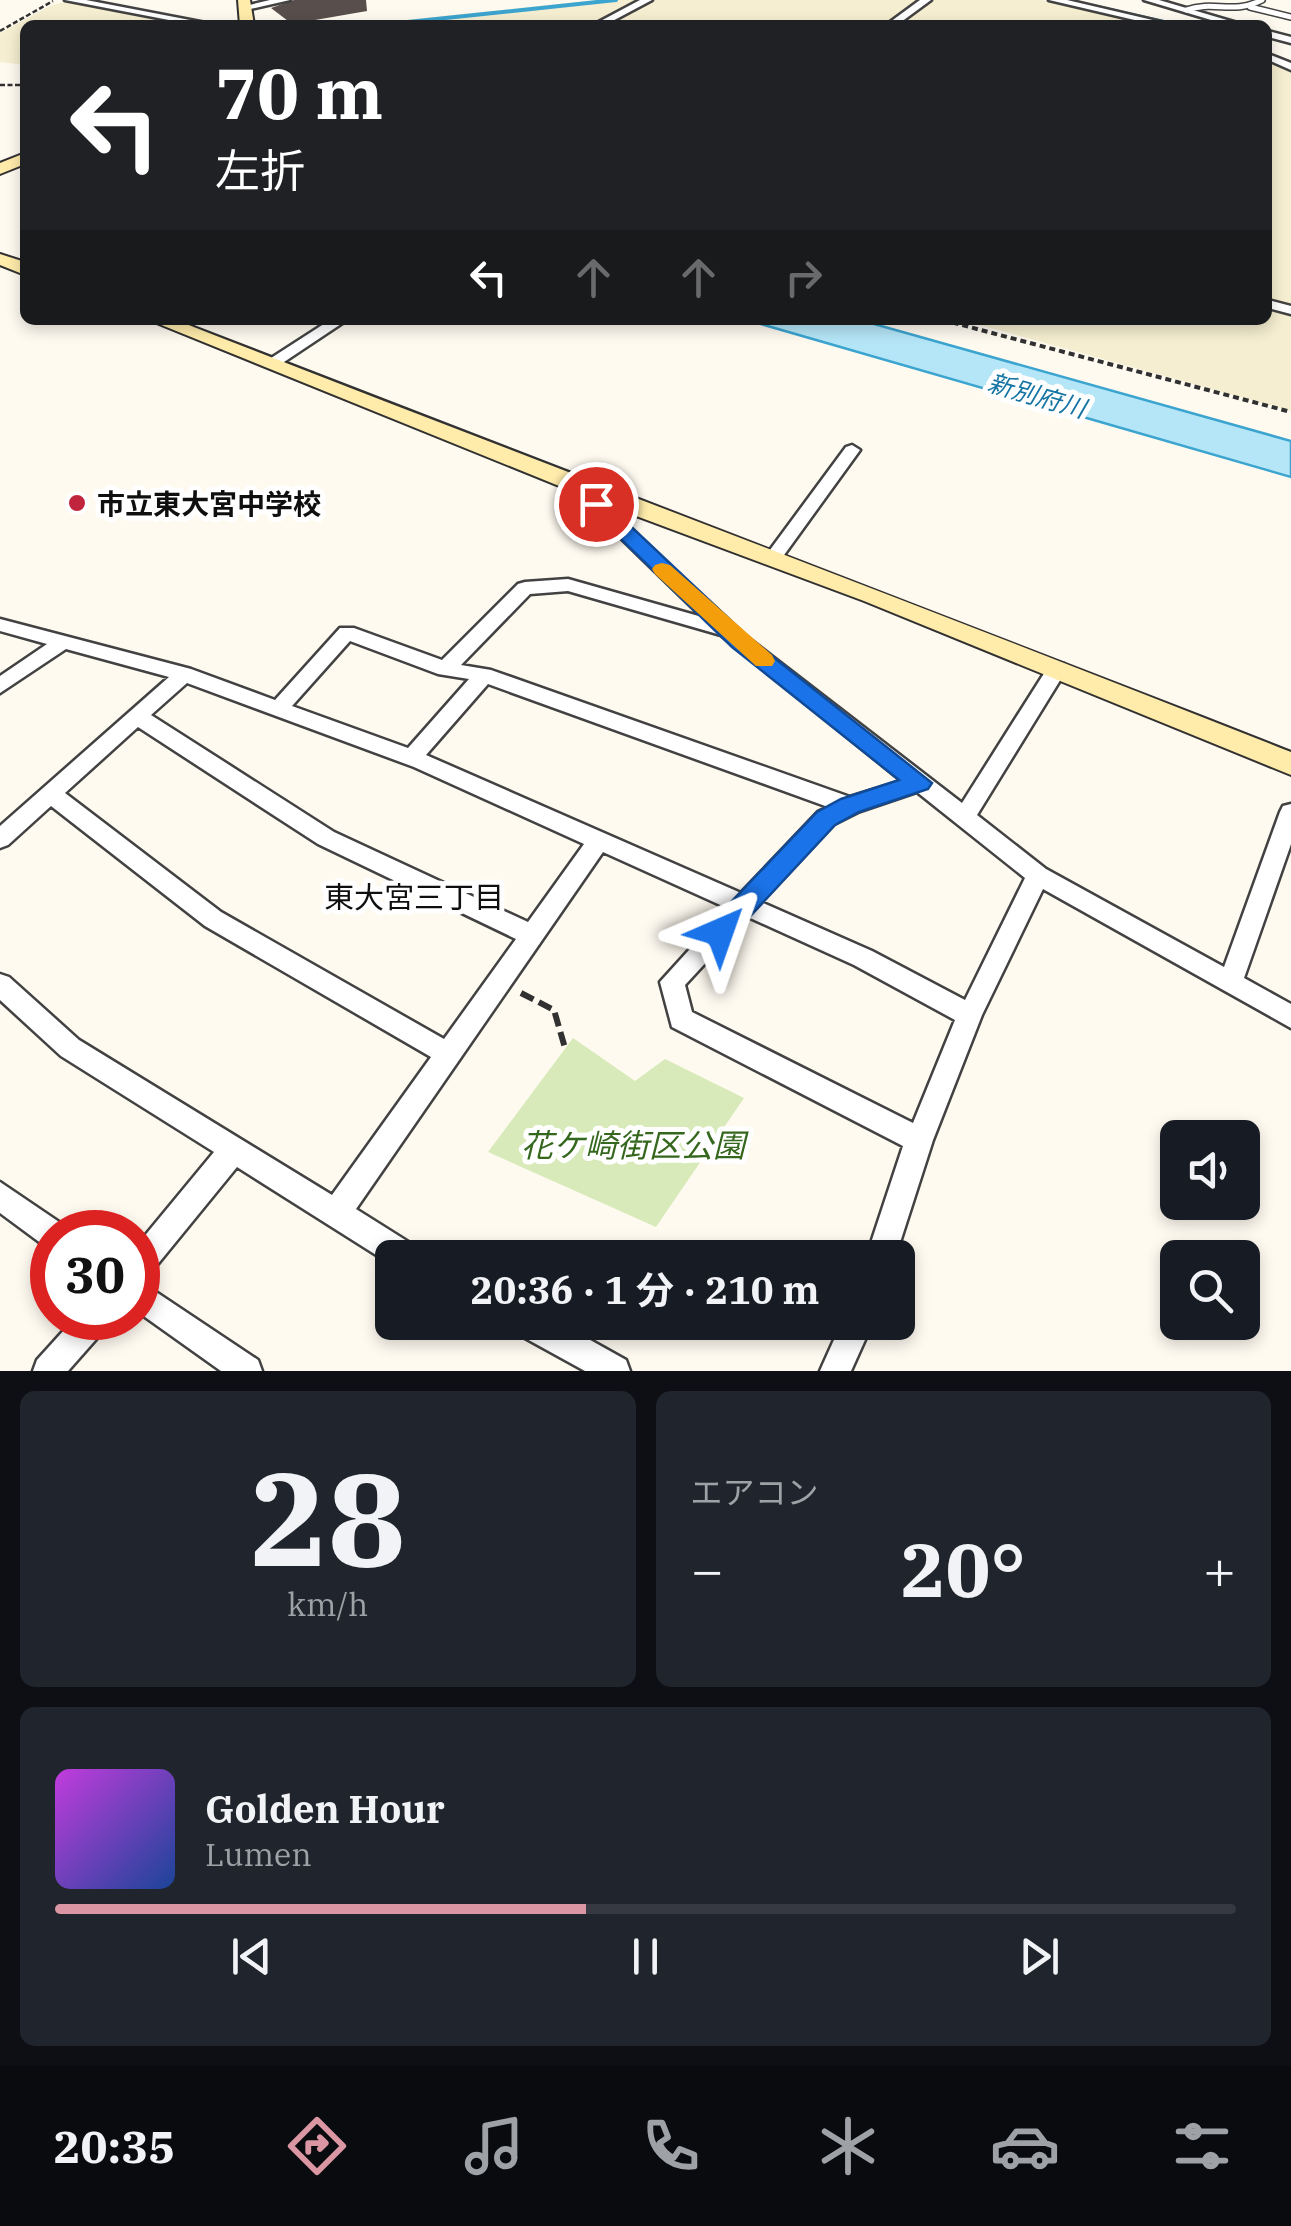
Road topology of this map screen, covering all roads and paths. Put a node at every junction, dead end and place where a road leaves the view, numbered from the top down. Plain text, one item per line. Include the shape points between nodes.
1 (56, 0) edge
2 (70, 0) edge
3 (285, 0) edge
4 (647, 0) edge
5 (926, 0) edge
6 (1054, 0) edge
7 (1149, 0) edge
8 (1262, 0) edge
9 (245, 4) edge
10 (1249, 7) junction
11 (1186, 10) junction
12 (1290, 16) edge
13 (183, 20) edge
14 (608, 20) edge
15 (898, 20) edge
16 (1145, 20) edge
17 (1221, 20) edge
18 (0, 31) edge
19 (172, 325) edge
20 (332, 325) edge
21 (962, 325) edge
22 (272, 363) junction
23 (1291, 412) edge
24 (852, 450) dead end
25 (604, 496) junction
26 (772, 558) junction
27 (0, 625) edge
28 (727, 630) junction
29 (60, 644) junction
30 (446, 669) junction
31 (1057, 669) junction
32 (184, 674) junction
33 (484, 675) junction
34 (0, 686) edge
35 (277, 710) junction
36 (137, 716) junction
37 (411, 758) junction
38 (1291, 764) edge
39 (920, 783) junction
40 (50, 792) junction
41 (850, 806) junction
42 (1291, 812) edge
43 (964, 818) junction
44 (0, 839) edge
45 (600, 840) junction
46 (1038, 875) junction
47 (744, 906) junction
48 (532, 935) junction
49 (499, 982) junction
50 (1230, 983) junction
51 (0, 985) edge
52 (970, 1016) junction
53 (1291, 1018) edge
54 (566, 1048) dead end
55 (448, 1054) junction
56 (920, 1140) junction
57 (234, 1149) junction
58 (0, 1196) edge
59 (337, 1212) junction
60 (30, 1218) edge
61 (160, 1239) edge
62 (376, 1240) edge
63 (886, 1240) edge
64 (160, 1310) edge
65 (75, 1340) edge
66 (560, 1340) edge
67 (850, 1340) edge
68 (48, 1371) edge
69 (246, 1371) edge
70 (616, 1371) edge
71 (835, 1371) edge

1 - 18 path
2 - 13 street
3 - 9 street
4 - 14 street
5 - 15 street
6 - 16 street
7 - 11 street
8 - 10 lane
10 - 11 lane via 1203,2
10 - 12 lane
11 - 17 street
19 - 22 street
20 - 22 street
21 - 23 path
22 - 25 street
24 - 26 street
25 - 26 street
25 - 28 street via 596,504 608,518
26 - 31 street
27 - 29 street
28 - 30 street via 568,585 525,588
28 - 39 street
29 - 32 street
29 - 34 street
30 - 33 street
30 - 35 street via 347,634
31 - 38 street
31 - 43 street
32 - 35 street
32 - 36 street
33 - 37 street
33 - 41 street
35 - 37 street
36 - 40 street
36 - 48 street via 326,838
37 - 45 street
39 - 41 street
39 - 43 street
40 - 44 street
40 - 55 street via 213,919
41 - 47 street via 826,818
42 - 50 street
43 - 46 street
45 - 47 street
45 - 48 street
46 - 50 street
46 - 52 street
47 - 52 street via 863,958
47 - 56 street via 672,982 681,1018
48 - 49 street
49 - 54 path via 554,1010
49 - 55 street
50 - 53 street
51 - 57 street via 70,1048
52 - 56 street
55 - 59 street
56 - 63 street
57 - 59 street
57 - 61 street
58 - 60 street
59 - 62 street
64 - 69 street
65 - 68 street
66 - 70 street
67 - 71 street

